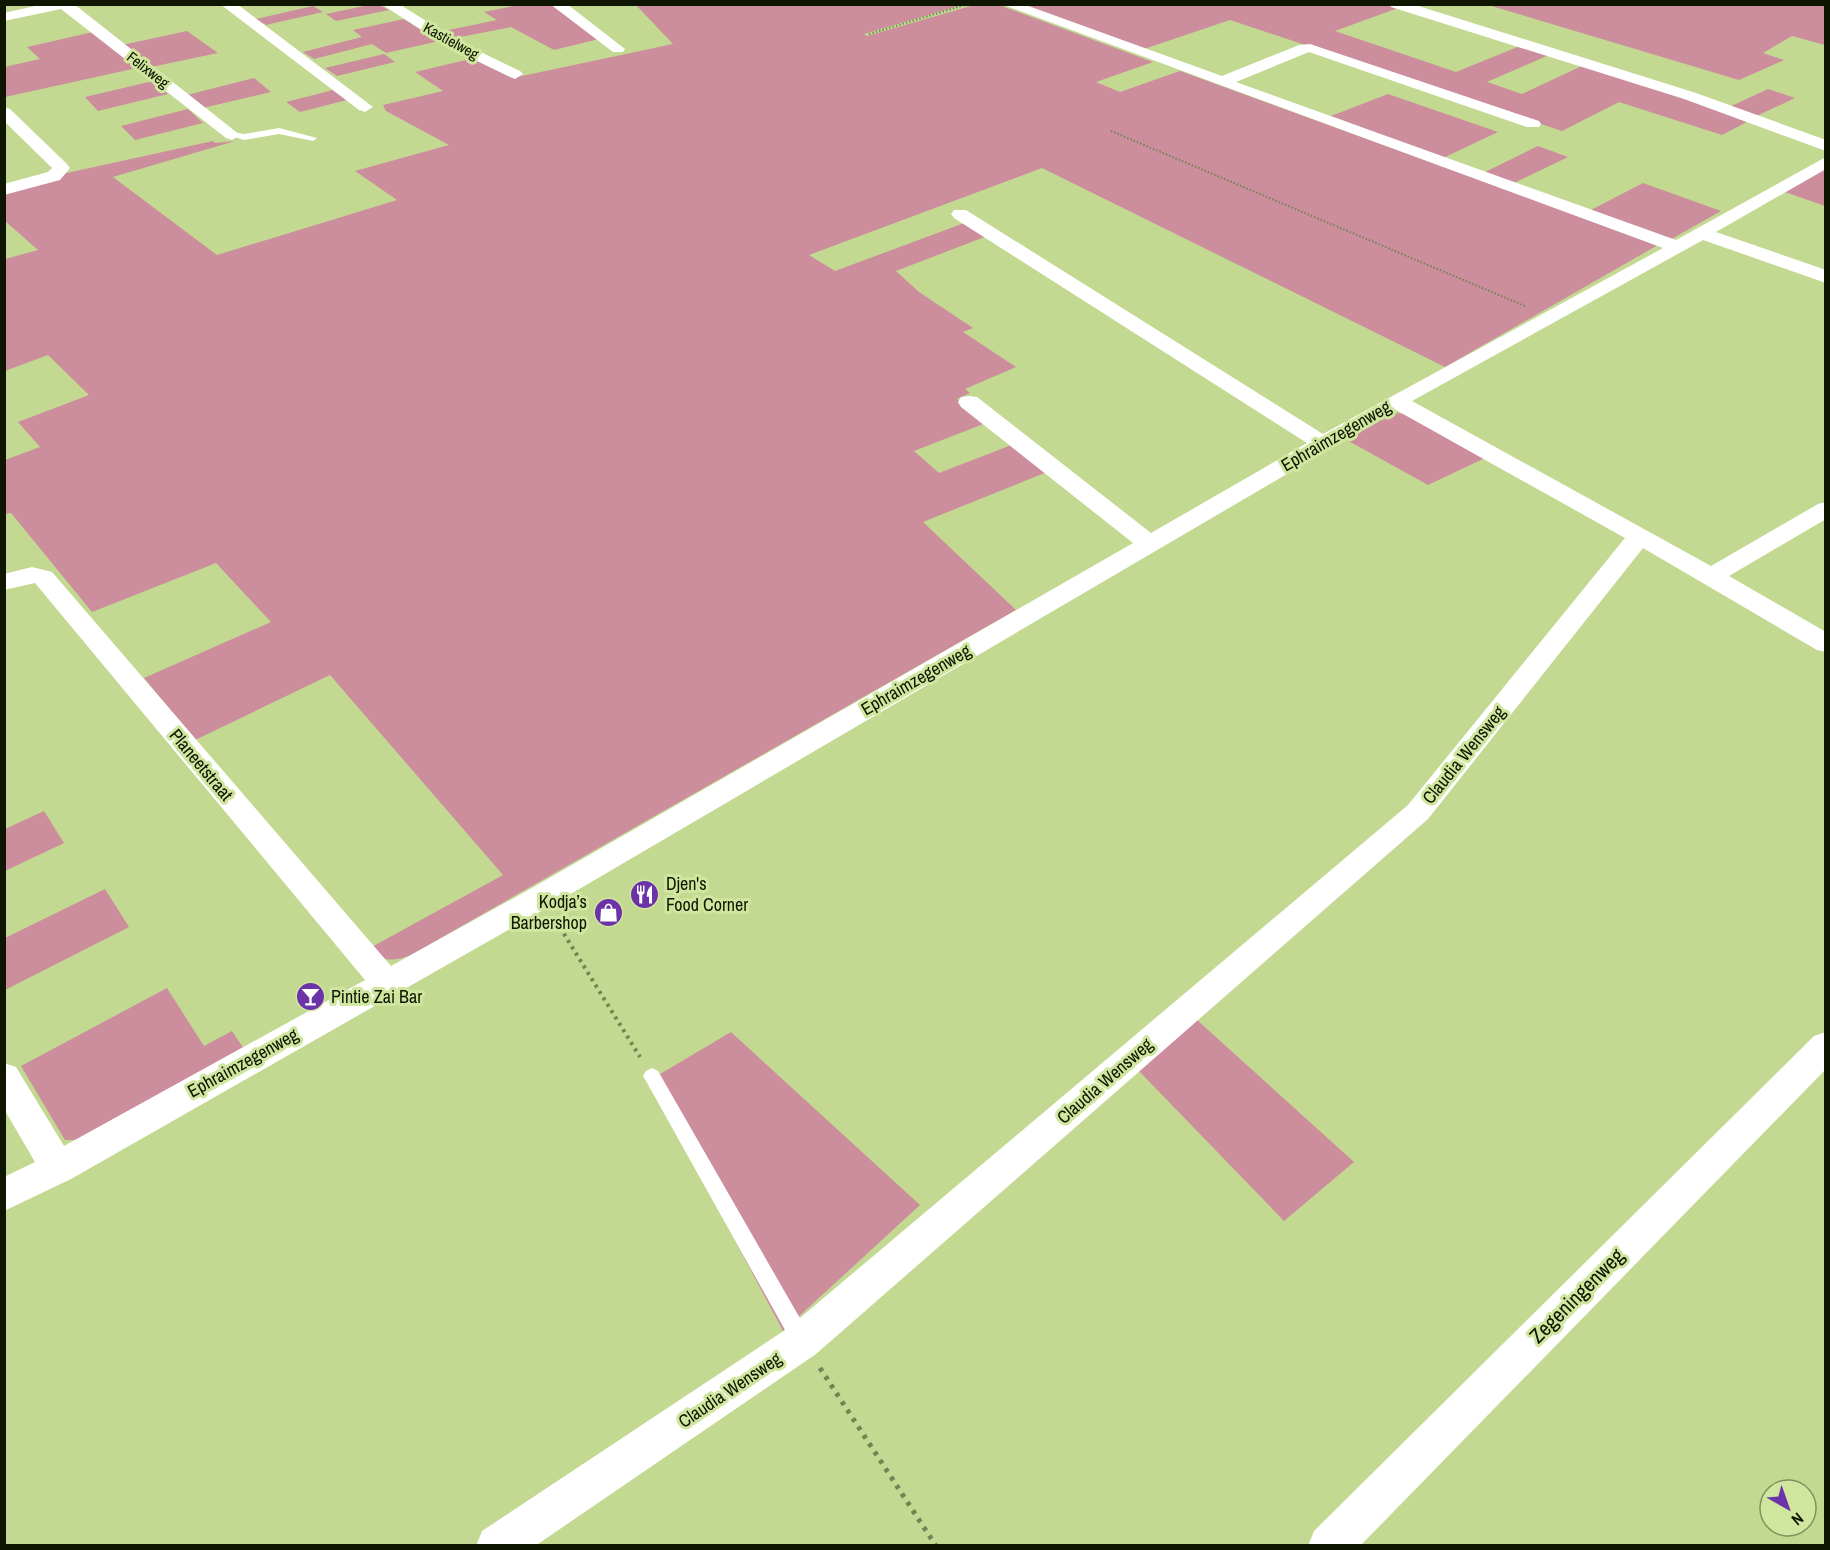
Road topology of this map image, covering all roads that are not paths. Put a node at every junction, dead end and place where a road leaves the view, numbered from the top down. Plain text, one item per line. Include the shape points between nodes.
1 (227, 4) edge
2 (388, 4) edge
3 (557, 4) edge
4 (1008, 4) edge
5 (1396, 4) edge
6 (56, 6) edge
7 (4, 17) edge
8 (618, 49) dead end
9 (515, 74) dead end
10 (1222, 82) junction
11 (365, 107) dead end
12 (4, 112) edge
13 (1533, 124) dead end
14 (232, 135) joint
15 (313, 138) dead end
16 (1826, 146) edge
17 (1826, 162) edge
18 (4, 190) edge
19 (960, 214) dead end
20 (1700, 232) junction
21 (1676, 246) junction
22 (1826, 278) edge
23 (1396, 401) junction
24 (969, 402) dead end
25 (1322, 443) junction
26 (1826, 509) edge
27 (1639, 537) junction
28 (1150, 544) junction
29 (1711, 576) junction
30 (4, 582) edge
31 (1826, 644) edge
32 (386, 983) junction
33 (1826, 1046) edge
34 (652, 1076) road end
35 (4, 1077) edge
36 (58, 1168) junction
37 (4, 1195) edge
38 (802, 1341) junction
39 (497, 1545) edge
40 (1329, 1545) edge

1 - 11 street
2 - 9 street, Kastielweg via 453,44
3 - 8 street
4 - 10 street
5 - 16 street via 1690,96
6 - 7 street
6 - 14 street, Felixweg
10 - 13 street via 1310,48
10 - 21 street
12 - 18 street via 61,168 54,176
14 - 15 lane via 244,137 279,131
17 - 20 street, Ephraimzegenweg
19 - 25 street
20 - 21 street, Ephraimzegenweg
20 - 22 street
21 - 23 street, Ephraimzegenweg
23 - 25 street, Ephraimzegenweg
23 - 27 street
24 - 28 street
25 - 28 street, Ephraimzegenweg
26 - 29 street
27 - 29 street
27 - 38 street, Claudia Wensweg via 1418,812
28 - 32 street, Ephraimzegenweg
29 - 31 street
30 - 32 street, Planeetstraat via 32,575 43,577
32 - 36 street, Ephraimzegenweg
33 - 40 street, Zegeningenweg
34 - 38 lane
35 - 36 street
36 - 37 street, Ephraimzegenweg
38 - 39 street, Claudia Wensweg

